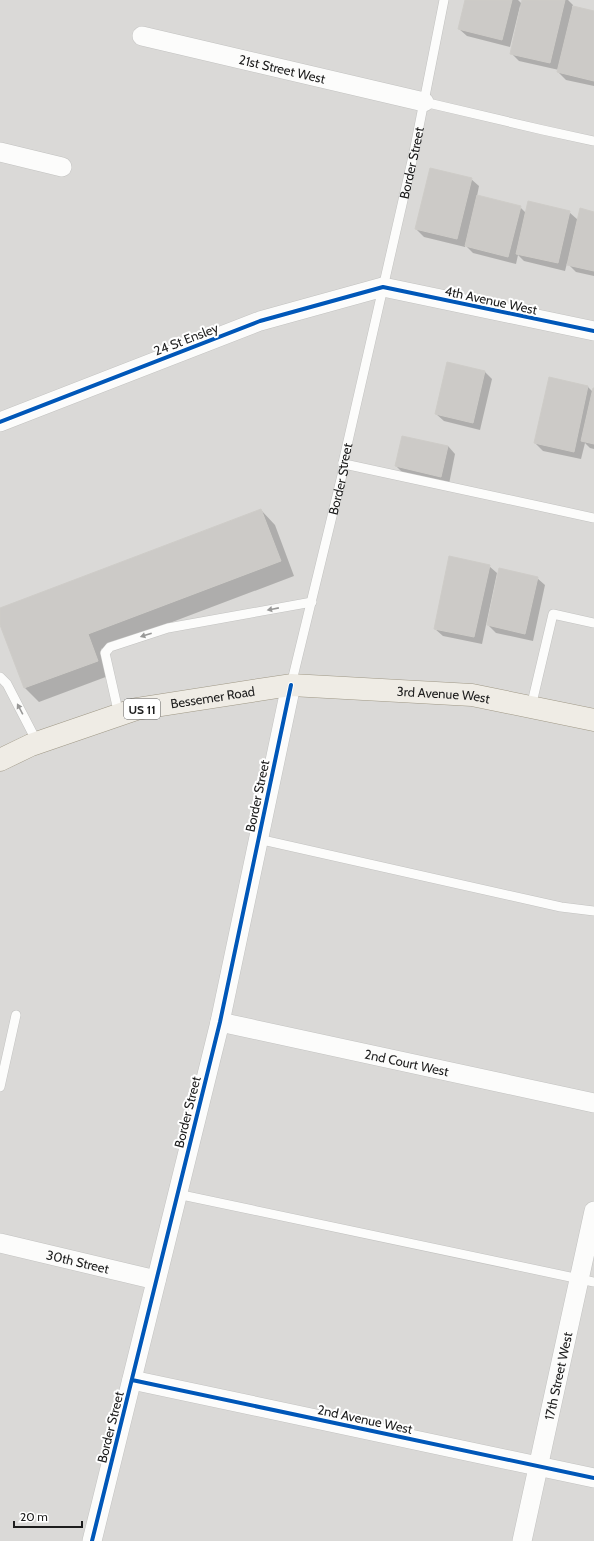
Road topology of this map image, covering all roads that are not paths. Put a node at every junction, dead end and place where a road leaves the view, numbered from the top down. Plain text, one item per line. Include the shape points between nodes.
1 (444, 0) edge
2 (142, 36) dead end
3 (424, 102) junction
4 (594, 141) edge
5 (0, 152) edge
6 (62, 167) dead end
7 (383, 287) junction
8 (594, 331) edge
9 (0, 422) edge
10 (343, 462) junction
11 (594, 518) edge
12 (312, 602) junction
13 (594, 623) edge
14 (0, 677) edge
15 (291, 685) junction
16 (531, 707) junction
17 (119, 715) junction
18 (594, 720) edge
19 (37, 742) junction
20 (0, 760) edge
21 (258, 840) junction
22 (594, 911) edge
23 (16, 1015) dead end
24 (220, 1022) junction
25 (0, 1087) edge
26 (594, 1103) edge
27 (178, 1194) junction
28 (594, 1211) edge
29 (0, 1243) edge
30 (156, 1280) junction
31 (586, 1280) edge
32 (132, 1380) junction
33 (539, 1466) junction
34 (594, 1478) edge
35 (92, 1541) edge
36 (522, 1541) edge

1 - 3 lane, Border Street
2 - 3 street, 21st Street West
3 - 4 lane
3 - 7 lane, Border Street
5 - 6 street
7 - 8 street, 4th Avenue West
7 - 9 street, 24 St Ensley via 260,321
7 - 10 lane, Border Street
10 - 11 lane
10 - 12 lane, Border Street
12 - 15 lane, Border Street
12 -> 17 lane via 168,628 110,647 105,653
13 - 16 lane via 553,614
19 -> 14 lane via 7,684
15 - 16 main road, 3rd Avenue West / US 11 via 472,695
15 - 17 main road, Bessemer Road / US 11 via 136,709
15 - 21 street, Border Street
16 - 18 main road, 3rd Avenue West / US 11
17 - 19 main road, Bessemer Road / US 11
19 - 20 main road, Bessemer Road / US 11
21 - 22 lane via 561,907
21 - 24 street, Border Street
23 - 25 lane
24 - 26 street, 2nd Court West
24 - 27 street, Border Street
27 - 30 street, Border Street
27 - 31 lane
28 - 31 street, 17th Street West
29 - 30 street, 30th Street
30 - 32 street, Border Street
31 - 33 street, 17th Street West
32 - 33 street, 2nd Avenue West
32 - 35 street, Border Street
33 - 34 street, 2nd Avenue West
33 - 36 street, 17th Street West

